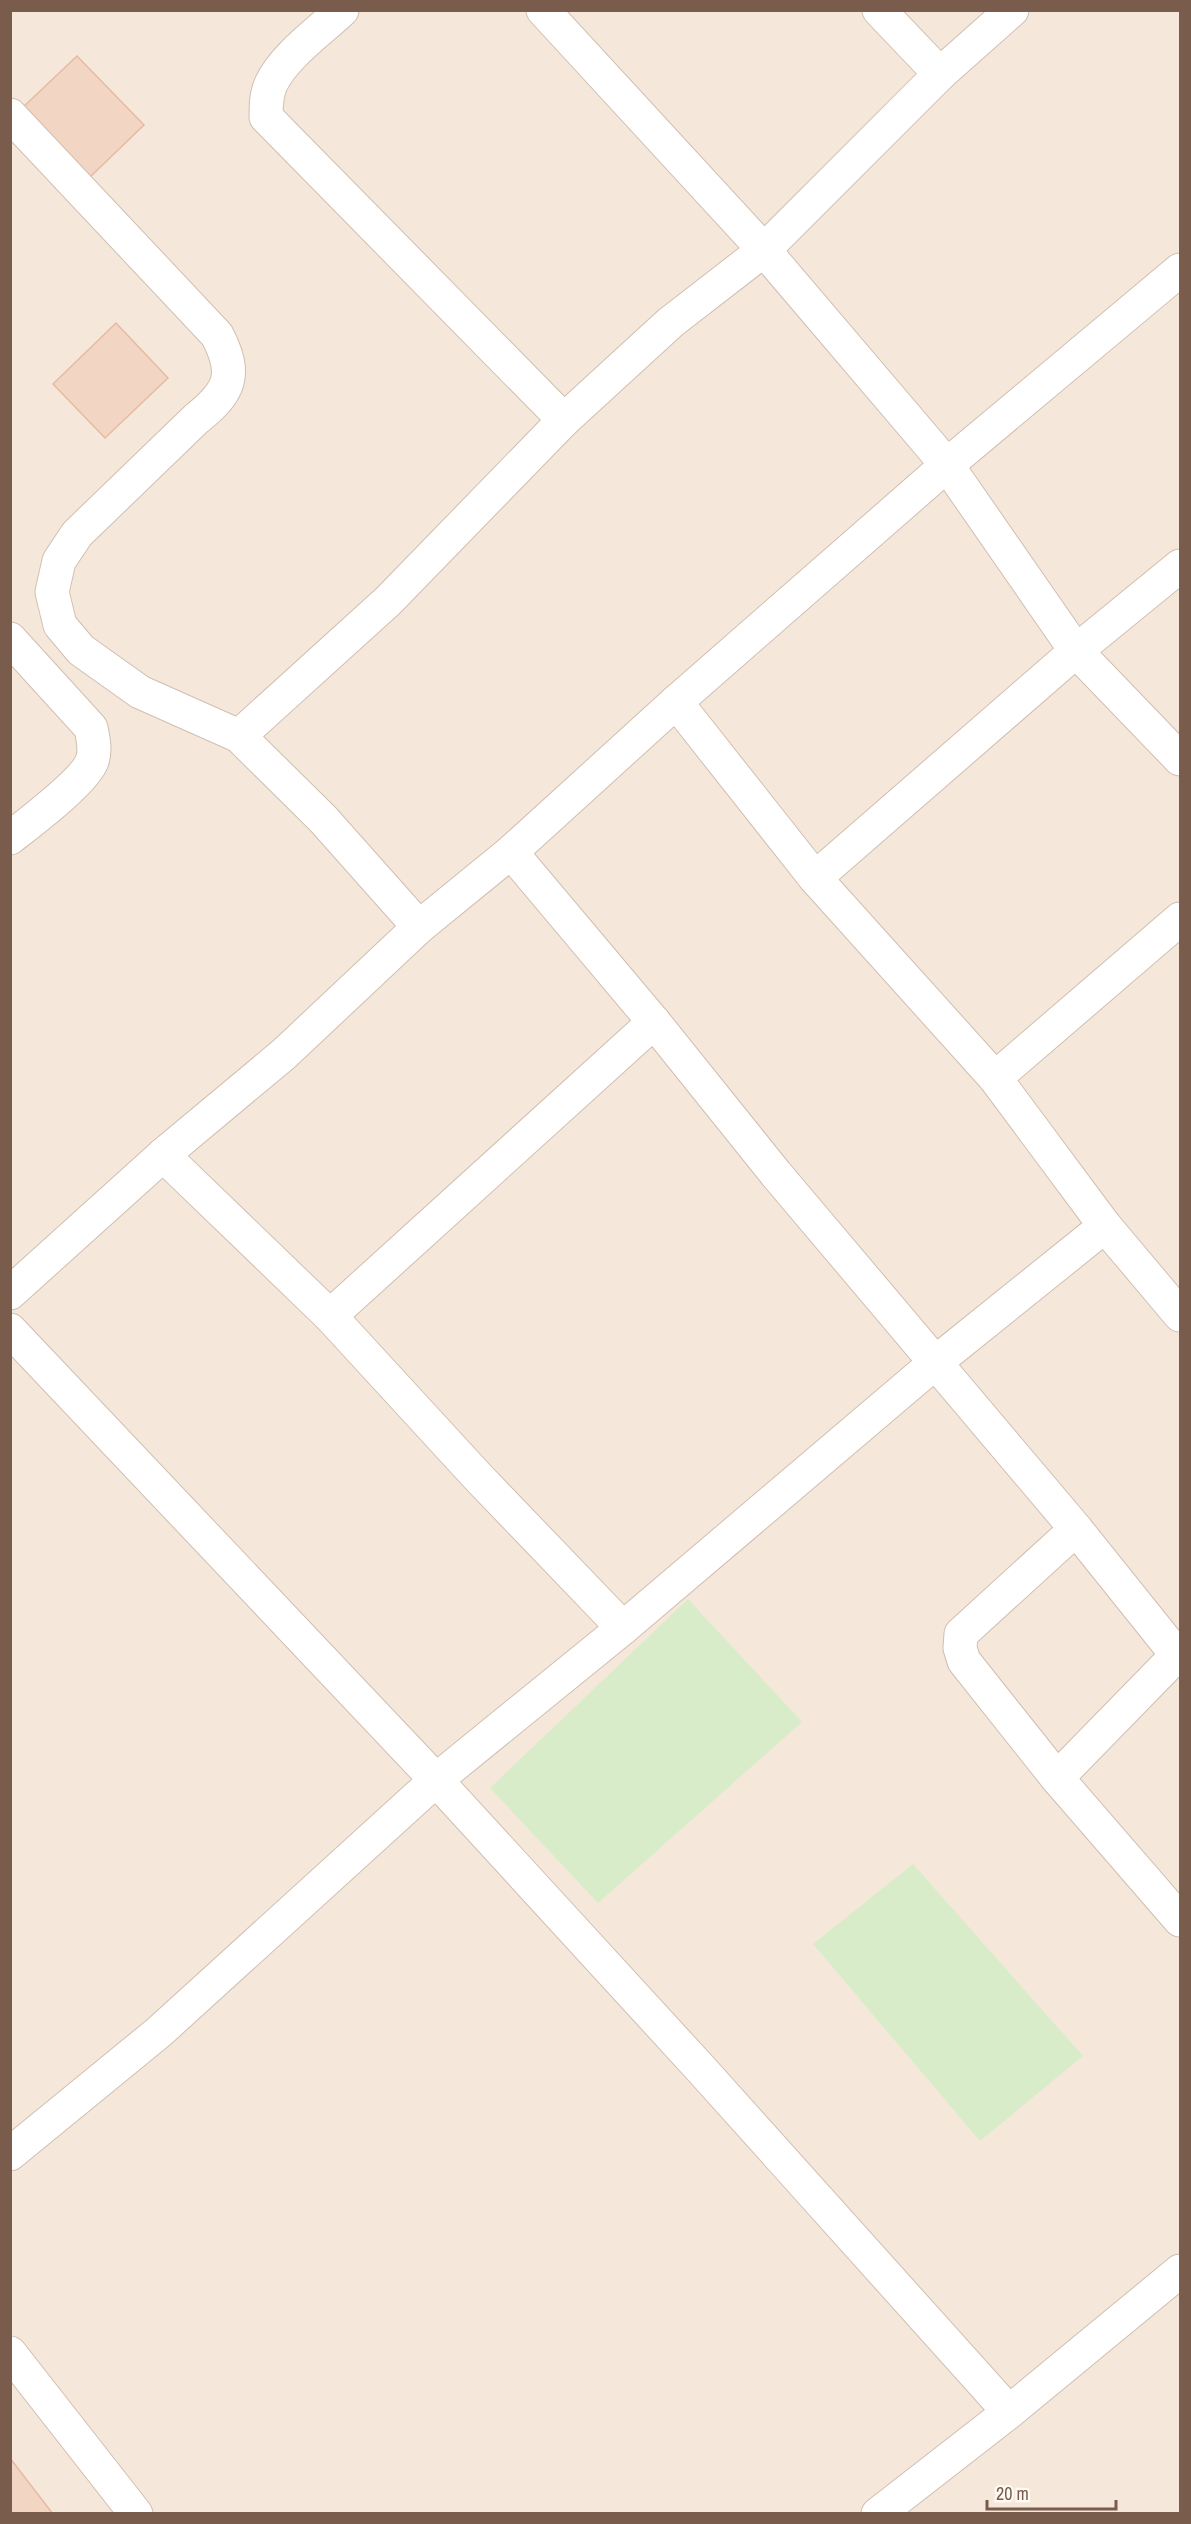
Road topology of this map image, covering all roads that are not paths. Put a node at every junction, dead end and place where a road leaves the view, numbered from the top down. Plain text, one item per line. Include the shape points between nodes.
1 (342, 10) edge
2 (543, 10) edge
3 (879, 10) edge
4 (1012, 10) edge
5 (940, 74) junction
6 (10, 115) edge
7 (764, 250) junction
8 (1180, 270) edge
9 (564, 420) junction
10 (946, 465) junction
11 (1180, 566) edge
12 (10, 639) edge
13 (1076, 651) junction
14 (676, 702) junction
15 (239, 736) junction
16 (1180, 759) edge
17 (10, 838) edge
18 (511, 852) junction
19 (815, 878) junction
20 (1180, 919) edge
21 (419, 927) junction
22 (654, 1022) junction
23 (995, 1078) junction
24 (163, 1155) junction
25 (1105, 1226) junction
26 (10, 1293) edge
27 (1180, 1315) edge
28 (330, 1316) junction
29 (10, 1330) edge
30 (936, 1362) junction
31 (1076, 1529) junction
32 (623, 1628) junction
33 (1179, 1653) edge
34 (1057, 1778) junction
35 (436, 1780) junction
36 (1180, 1920) edge
37 (10, 2154) edge
38 (1180, 2271) edge
39 (10, 2353) edge
40 (1009, 2412) junction
41 (136, 2514) edge
42 (878, 2514) edge

1 - 9 street via 271,84 266,117
2 - 7 street
3 - 5 street
4 - 5 street
5 - 7 street
6 - 15 street via 217,335 229,371 227,386 218,402 77,534 59,561 52,592 60,625 81,650 140,692
7 - 9 street via 670,322
7 - 10 street
8 - 10 street
9 - 15 street via 388,600
10 - 13 street
10 - 14 street
11 - 13 street
12 - 17 street via 91,728 94,743 92,760 81,777
13 - 16 street
13 - 19 street
14 - 18 street
14 - 19 street
15 - 21 street via 323,819
18 - 21 street
18 - 22 street
19 - 23 street
20 - 23 street
21 - 24 street via 284,1054
22 - 28 street
22 - 30 street via 776,1174
23 - 25 street
24 - 26 street
24 - 28 street
25 - 27 street
25 - 30 street
28 - 32 street
29 - 35 street
30 - 31 street
30 - 32 street
31 - 33 street
31 - 34 street via 961,1634 964,1661
32 - 35 street
33 - 34 street
34 - 36 street
35 - 37 street via 159,2032
35 - 40 street
38 - 40 street
39 - 41 street
40 - 42 street

